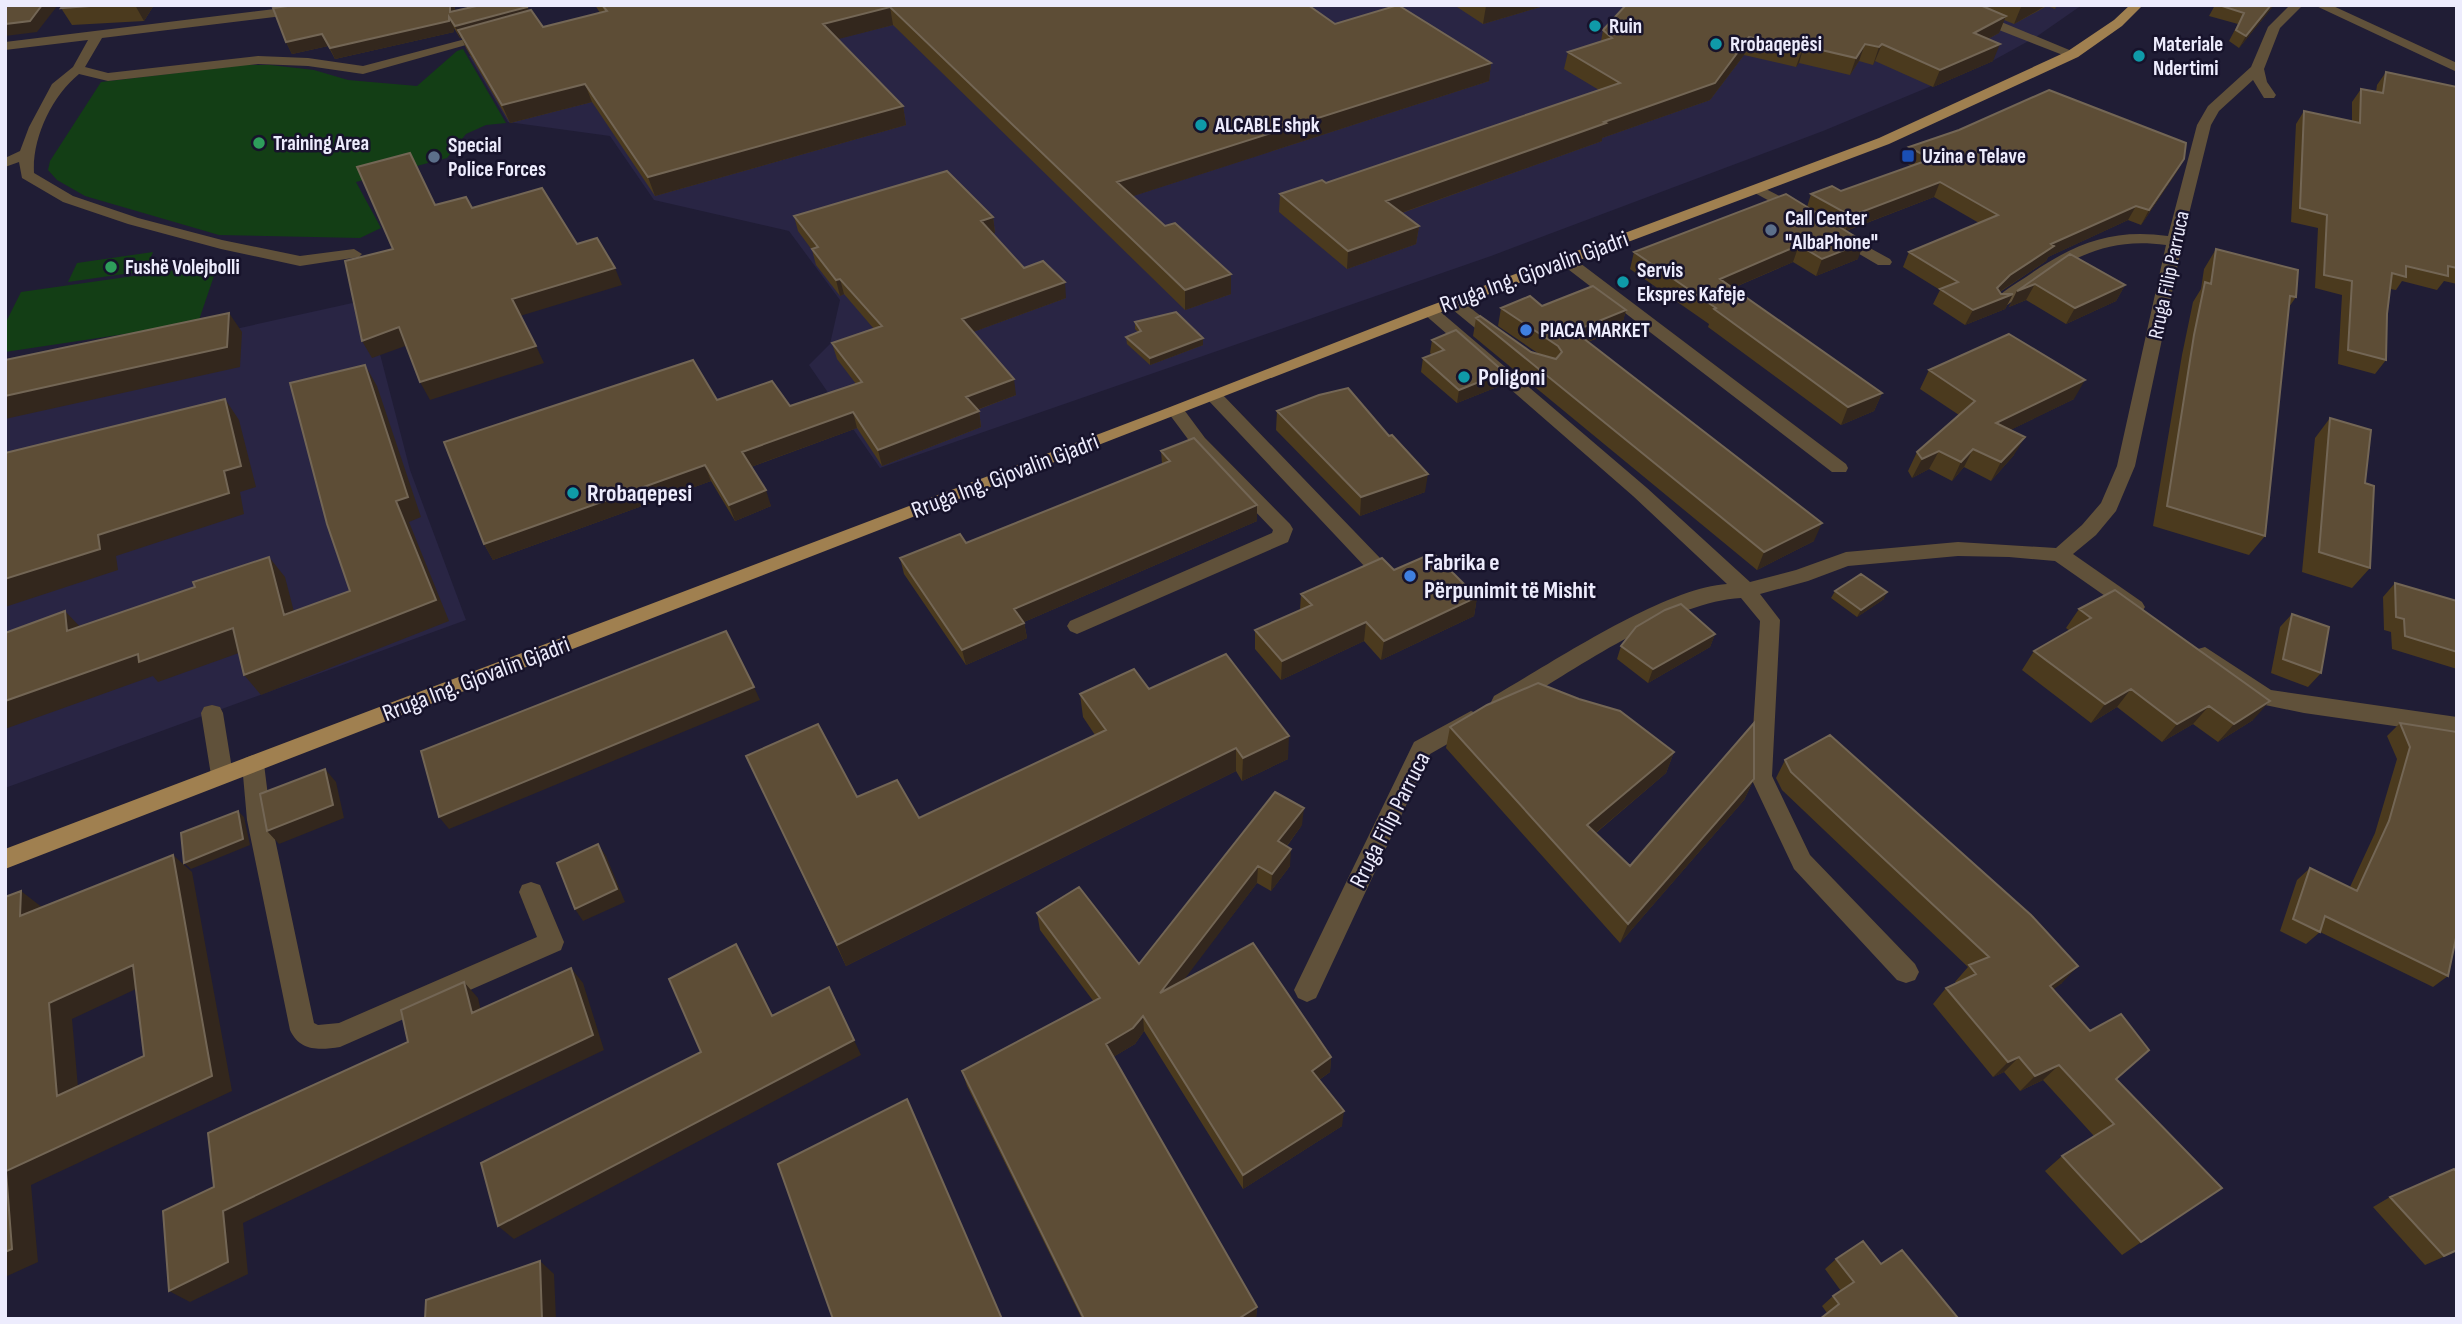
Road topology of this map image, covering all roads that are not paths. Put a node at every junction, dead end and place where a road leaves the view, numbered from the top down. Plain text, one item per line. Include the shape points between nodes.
1 (204, 5) edge
2 (241, 5) edge
3 (340, 5) edge
4 (1979, 5) edge
5 (2137, 5) edge
6 (2297, 5) edge
7 (2320, 5) edge
8 (235, 20) junction
9 (199, 24) junction
10 (511, 31) edge
11 (93, 34) junction
12 (5, 46) edge
13 (2073, 54) junction
14 (2457, 68) edge
15 (78, 69) junction
16 (2258, 69) junction
17 (2269, 95) dead end
18 (26, 154) junction
19 (5, 163) edge
20 (1758, 189) junction
21 (2176, 242) junction
22 (354, 254) dead end
23 (1566, 260) junction
24 (1884, 262) dead end
25 (1453, 302) junction
26 (2000, 303) edge
27 (1430, 311) junction
28 (1513, 349) edge
29 (1214, 396) junction
30 (1176, 411) junction
31 (1839, 468) dead end
32 (2060, 555) junction
33 (1374, 564) edge
34 (1746, 590) junction
35 (2151, 618) edge
36 (1077, 626) dead end
37 (2185, 642) edge
38 (212, 713) dead end
39 (2457, 726) edge
40 (253, 764) junction
41 (222, 775) junction
42 (5, 859) edge
43 (531, 892) dead end
44 (1906, 972) dead end
45 (1307, 990) dead end

1 - 9 street
2 - 8 street
3 - 8 street
4 - 13 street via 1975,16
5 - 13 main road, Rruga Ing. Gjovalin Gjadri
6 - 16 street, Rruga Filip Parruca via 2274,27
7 - 14 street
8 - 9 street
9 - 11 street
10 - 15 street via 363,70 258,60 108,77
11 - 12 street
11 - 15 street
13 - 20 main road, Rruga Ing. Gjovalin Gjadri via 1907,131
15 - 18 street via 59,84
16 - 17 street
16 - 21 street, Rruga Filip Parruca via 2213,109 2204,125
18 - 19 street
18 - 22 street via 27,175 68,199 133,221 300,261
20 - 23 main road, Rruga Ing. Gjovalin Gjadri
20 - 24 street
21 - 26 street via 2119,238 2092,246 2032,279
21 - 32 street, Rruga Filip Parruca via 2126,466 2109,506
23 - 25 main road, Rruga Ing. Gjovalin Gjadri
23 - 31 street
25 - 27 main road, Rruga Ing. Gjovalin Gjadri
25 - 28 street
27 - 29 main road, Rruga Ing. Gjovalin Gjadri
27 - 34 street
29 - 30 main road, Rruga Ing. Gjovalin Gjadri
29 - 33 street
30 - 36 street via 1199,442 1283,529 1281,537
30 - 40 main road, Rruga Ing. Gjovalin Gjadri
32 - 34 street, Rruga Filip Parruca via 1984,549 1903,552 1846,559
32 - 35 street
34 - 44 street via 1770,620 1761,776 1802,862
34 - 45 street, Rruga Filip Parruca via 1714,592 1651,617 1422,748
37 - 39 street via 2265,697
38 - 41 street
40 - 41 main road, Rruga Ing. Gjovalin Gjadri
40 - 43 street via 259,820 303,1030 315,1038 340,1035 552,942
41 - 42 main road, Rruga Ing. Gjovalin Gjadri

